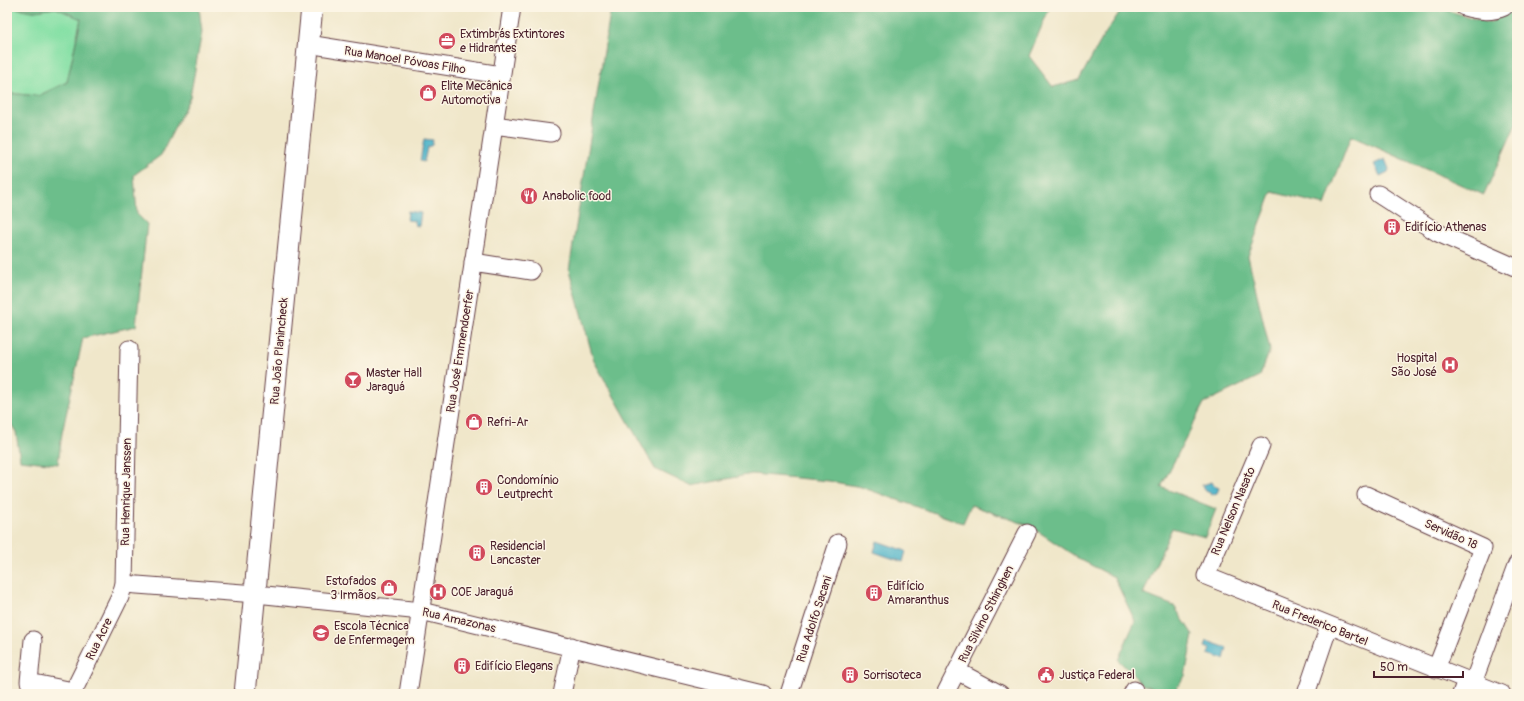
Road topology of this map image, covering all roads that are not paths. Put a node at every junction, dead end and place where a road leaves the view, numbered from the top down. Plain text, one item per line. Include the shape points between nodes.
1 (312, 7) edge
2 (512, 7) edge
3 (1464, 7) edge
4 (1504, 7) edge
5 (308, 44) junction
6 (501, 75) junction
7 (494, 125) junction
8 (551, 133) dead end
9 (1378, 194) dead end
10 (473, 262) junction
11 (1517, 268) edge
12 (531, 271) dead end
13 (129, 349) dead end
14 (1261, 446) dead end
15 (1366, 496) dead end
16 (1027, 533) dead end
17 (838, 544) dead end
18 (1517, 564) edge
19 (1206, 576) joint
20 (124, 584) junction
21 (256, 594) junction
22 (421, 611) junction
23 (1329, 626) junction
24 (33, 640) dead end
25 (572, 646) junction
26 (1436, 668) junction
27 (957, 671) junction
28 (1467, 686) edge
29 (72, 692) edge
30 (245, 694) edge
31 (408, 694) edge
32 (562, 694) edge
33 (763, 694) edge
34 (789, 694) edge
35 (946, 694) edge
36 (1000, 694) edge
37 (1306, 694) edge
38 (1502, 694) edge

1 - 5 main road, Rua João Planincheck
2 - 6 street, Rua José Emmendoerfer
3 - 4 street via 1476,11 1489,11
5 - 6 street, Rua Manoel Póvoas Filho
5 - 21 main road, Rua João Planincheck
6 - 7 street, Rua José Emmendoerfer
7 - 8 street
7 - 10 street, Rua José Emmendoerfer
9 - 11 street via 1438,233
10 - 12 street
10 - 22 street, Rua José Emmendoerfer
13 - 20 street, Rua Henrique Janssen
14 - 19 street, Rua Nelson Nasato
15 - 26 street, Servidão 18 via 1483,548
16 - 27 street, Rua Silvino Sthinghen
17 - 34 street, Rua Adolfo Sacani
18 - 28 street
19 - 23 street, Rua Frederico Bartel
20 - 21 street, Rua Amazonas
20 - 29 street, Rua Acre via 120,597
21 - 22 street, Rua Amazonas
21 - 30 main road, Rua João Planincheck
22 - 25 street, Rua Amazonas
22 - 31 street, Rua José Emmendoerfer
23 - 26 street, Rua Frederico Bartel
23 - 37 street
24 - 29 street via 29,682
25 - 32 street
25 - 33 street, Rua Amazonas
26 - 28 street, Rua Frederico Bartel
27 - 35 street, Rua Silvino Sthinghen
27 - 36 street
28 - 38 street, Rua Frederico Bartel

